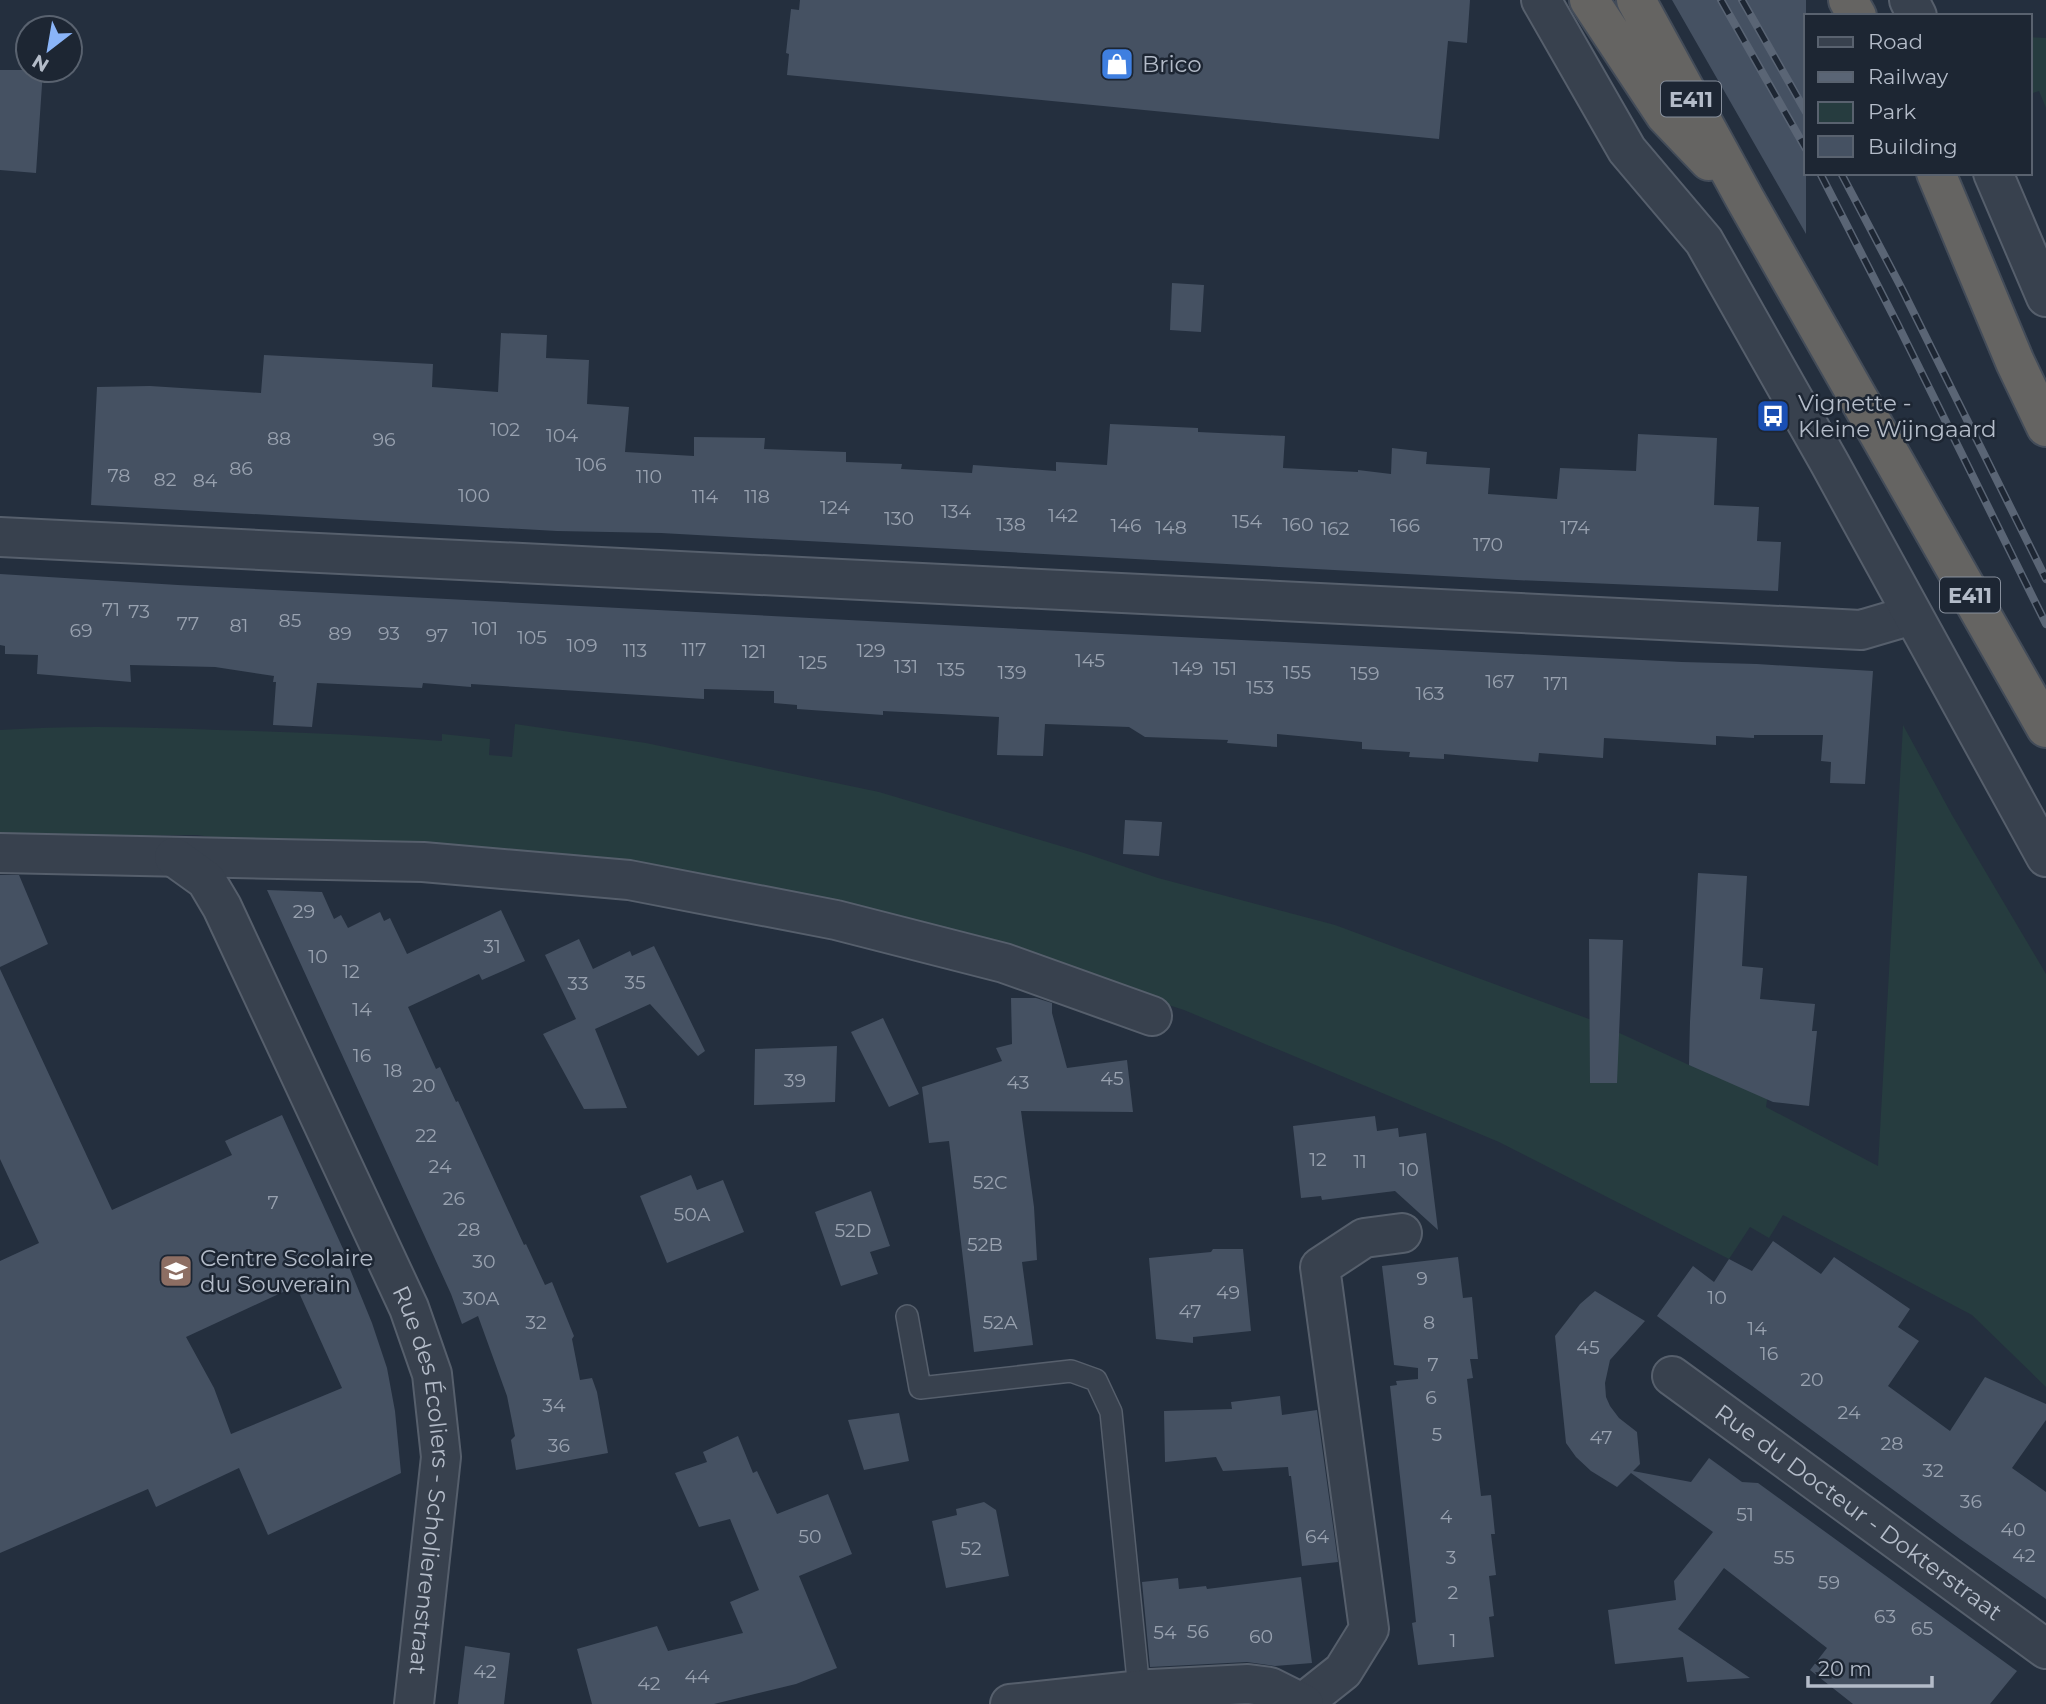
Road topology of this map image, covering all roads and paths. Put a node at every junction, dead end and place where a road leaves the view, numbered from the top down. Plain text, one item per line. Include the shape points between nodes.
1 (1541, 0) edge
2 (1589, 0) edge
3 (1636, 0) edge
4 (1937, 175) edge
5 (1994, 175) edge
6 (1745, 199) junction
7 (2046, 297) edge
8 (2046, 428) edge
9 (0, 537) edge
10 (1912, 615) junction
11 (2046, 728) edge
12 (0, 853) edge
13 (174, 857) junction
14 (2046, 857) edge
15 (1152, 1016) dead end
16 (1402, 1233) dead end
17 (907, 1317) dead end
18 (1672, 1376) dead end
19 (2046, 1649) edge
20 (1139, 1690) junction
21 (1304, 1703) edge
22 (414, 1704) edge
23 (1010, 1704) edge

1 - 10 street via 1628,150 1704,241
2 - 6 highway via 1665,115
3 - 6 highway, E411
4 - 8 highway
5 - 7 street
6 - 11 highway, E411
9 - 10 street via 1861,630
10 - 14 street
12 - 13 street
13 - 15 street via 423,862 629,880 836,920 1004,962
13 - 22 street, Rue des Écoliers - Scholierenstraat via 206,880 222,906 409,1308 432,1374 441,1457
16 - 21 street via 1364,1238 1320,1267 1369,1629 1343,1671
17 - 20 lane via 920,1388 1071,1371 1096,1380 1111,1412
18 - 19 street, Rue du Docteur - Dokterstraat
20 - 21 street via 1248,1684 1270,1687
20 - 23 street

